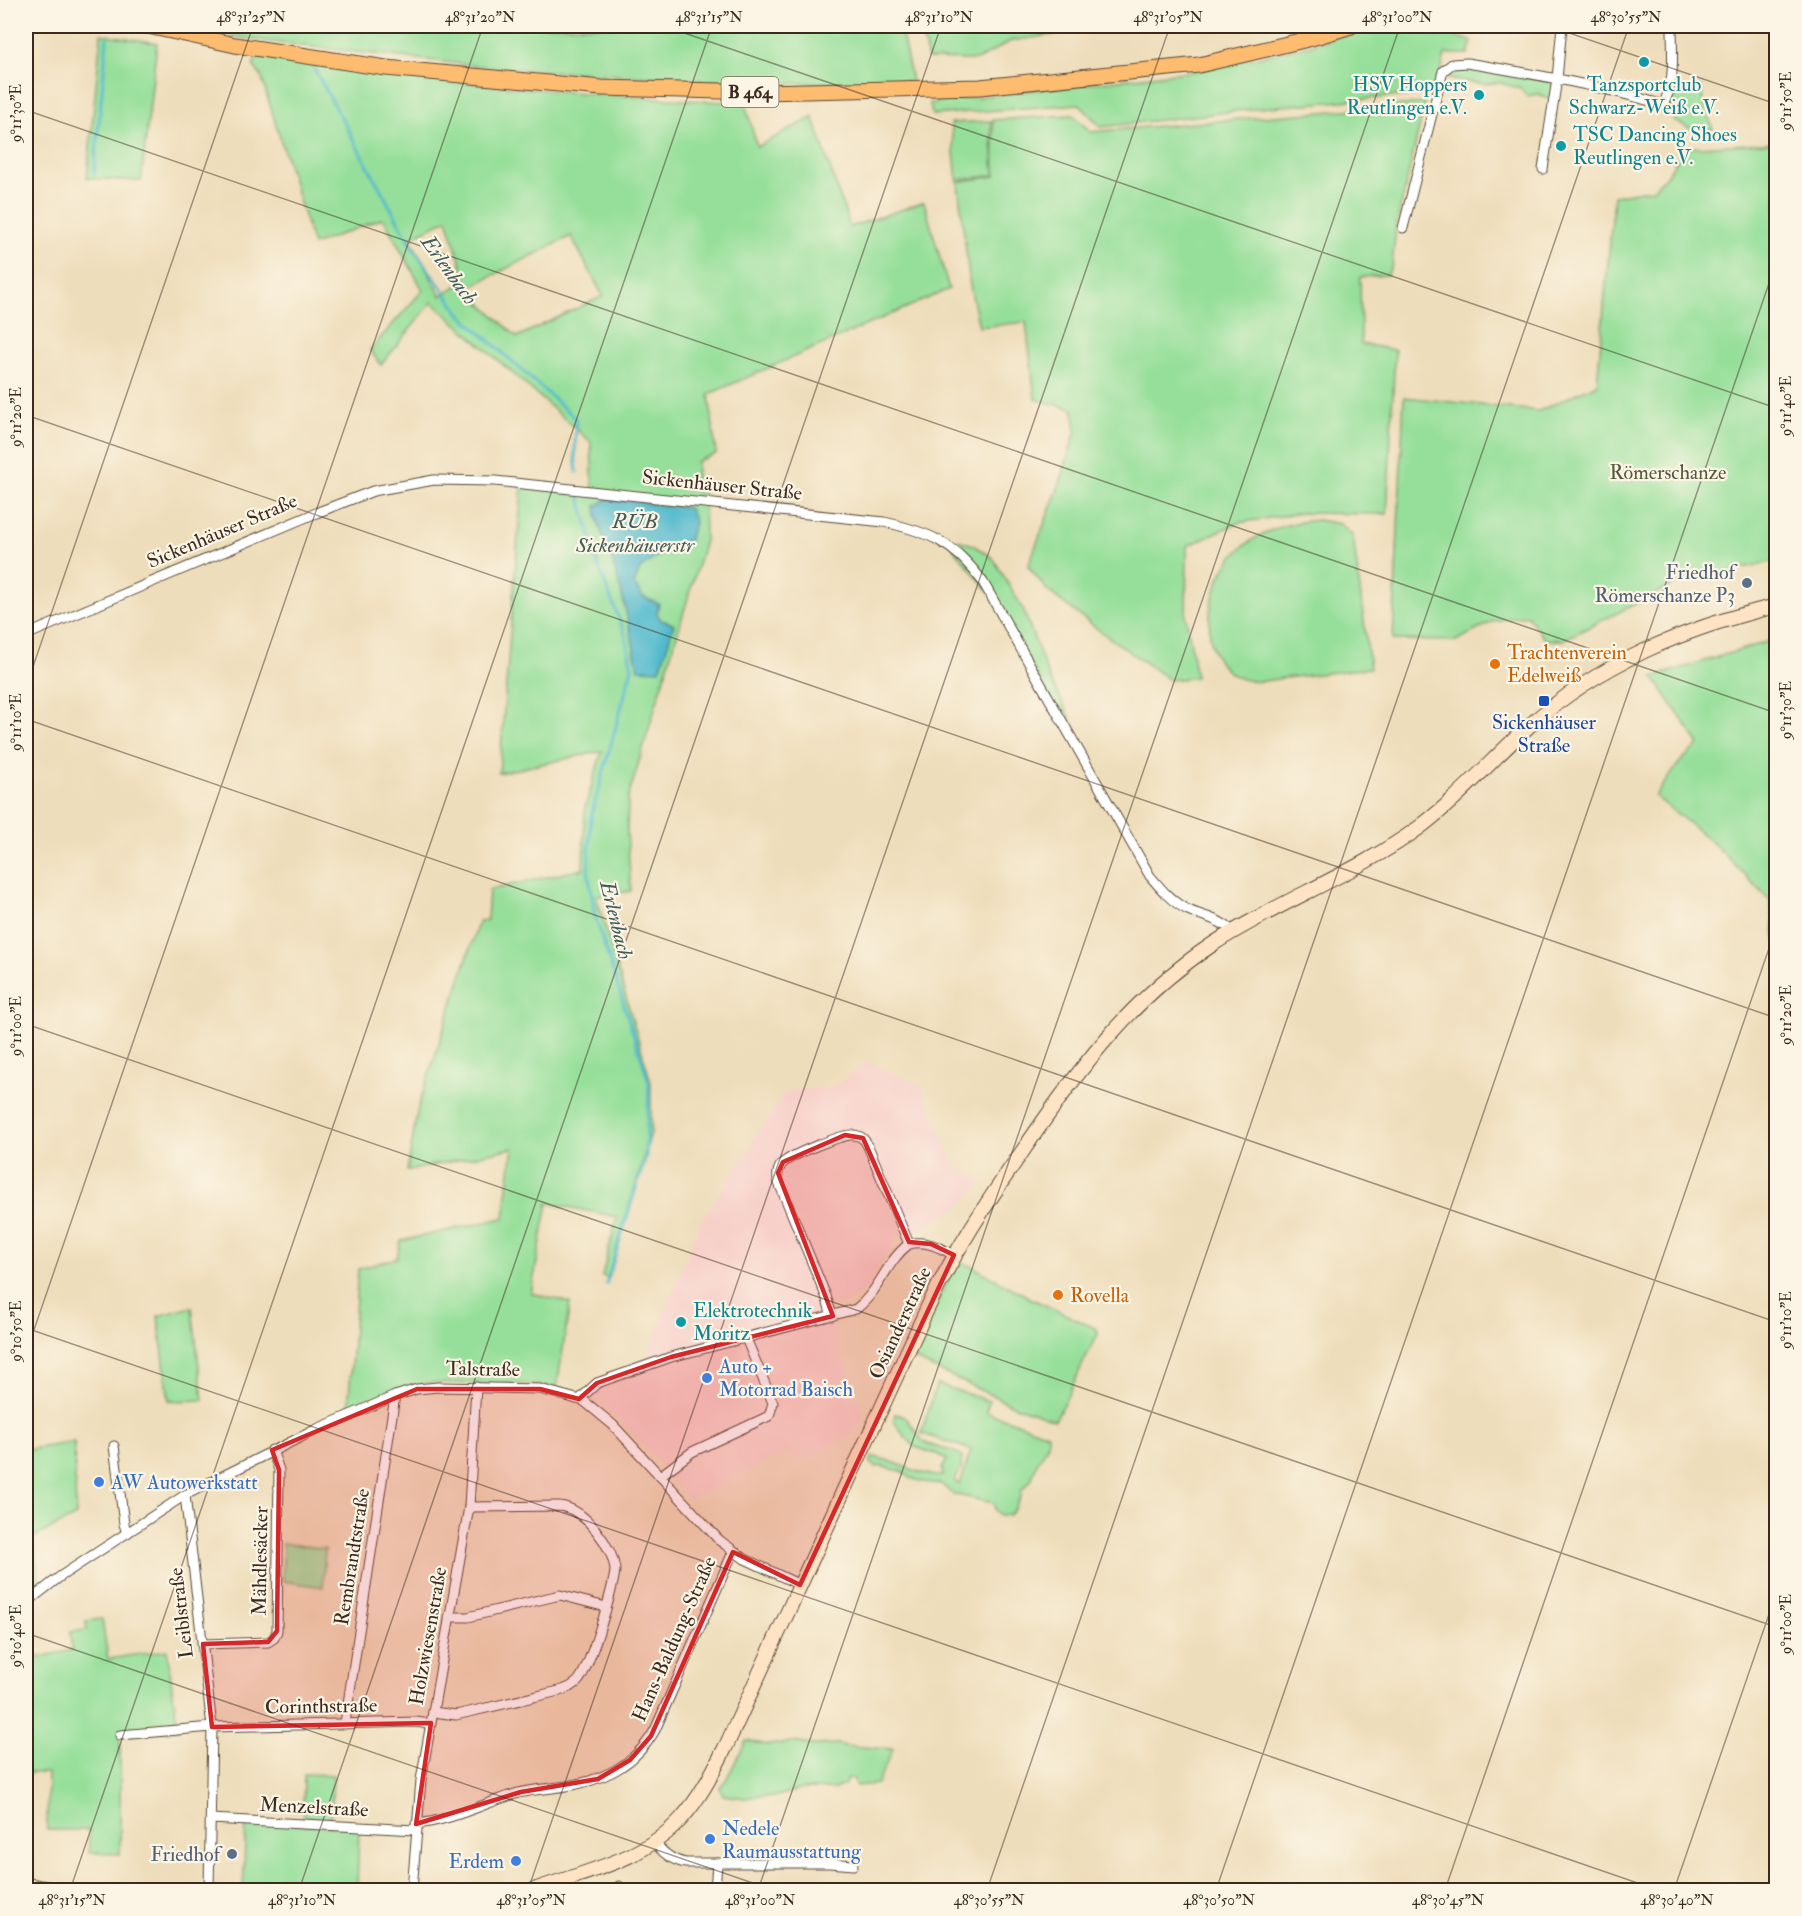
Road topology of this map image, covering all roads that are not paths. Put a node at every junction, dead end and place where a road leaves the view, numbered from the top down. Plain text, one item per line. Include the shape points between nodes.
1 (147, 26) edge
2 (1352, 26) edge
3 (1562, 26) edge
4 (1672, 26) edge
5 (1557, 79) junction
6 (1543, 169) dead end
7 (1403, 228) dead end
8 (1776, 606) edge
9 (26, 635) edge
10 (1239, 929) junction
11 (909, 1244) junction
12 (954, 1255) junction
13 (832, 1316) junction
14 (745, 1336) junction
15 (476, 1388) junction
16 (395, 1396) junction
17 (580, 1399) junction
18 (114, 1446) dead end
19 (272, 1450) junction
20 (660, 1476) junction
21 (185, 1495) junction
22 (469, 1507) junction
23 (127, 1533) junction
24 (733, 1552) junction
25 (800, 1585) junction
26 (26, 1603) edge
27 (606, 1607) junction
28 (449, 1617) junction
29 (203, 1644) junction
30 (433, 1712) junction
31 (345, 1723) junction
32 (430, 1724) junction
33 (212, 1726) junction
34 (120, 1735) dead end
35 (211, 1819) junction
36 (416, 1827) junction
37 (654, 1841) junction
38 (717, 1863) junction
39 (853, 1865) dead end
40 (26, 1884) edge
41 (55, 1890) edge
42 (209, 1890) edge
43 (412, 1890) edge
44 (537, 1890) edge
45 (715, 1890) edge

1 - 2 main road, B 464 via 235,45 386,68 602,88 761,92 980,87 1199,65
3 - 5 street
4 - 5 street via 1673,75 1663,105
5 - 6 street
5 - 7 street via 1467,63 1452,64 1443,71
8 - 10 street via 1682,633 1602,672 1542,714 1420,827 1381,853
9 - 10 street, Sickenhäuser Straße via 373,491 434,480 495,481 912,528 953,548 983,582 1150,876 1186,909
10 - 12 street, Osianderstraße via 1162,982 1104,1040 1033,1135
11 - 12 street via 924,1242
11 - 13 street via 864,1303
11 - 13 street via 863,1138 845,1135 783,1162 779,1183
12 - 25 street, Osianderstraße
13 - 14 street
14 - 17 street via 603,1381
14 - 20 street via 773,1403 770,1416 692,1452
15 - 16 street, Talstraße via 438,1386
15 - 17 street, Talstraße via 540,1389
15 - 22 street, Holzwiesenstraße
16 - 19 street, Talstraße
16 - 31 street, Rembrandtstraße
17 - 20 street, Talstraße via 605,1417
18 - 23 street
19 - 21 street, Talstraße
19 - 29 street, Mähdlesäcker via 279,1470 277,1631 268,1642
20 - 24 street, Talstraße
21 - 23 street, Talstraße
21 - 29 street, Leiblstraße
22 - 27 street via 559,1506 578,1512 607,1546 615,1562
22 - 28 street, Holzwiesenstraße
23 - 26 street, Talstraße
24 - 25 street, Talstraße
24 - 36 street, Hans-Baldung-Straße via 655,1730 636,1756 617,1770 587,1783 521,1792
25 - 37 street, Osianderstraße via 706,1783 683,1817
27 - 28 street via 560,1595 468,1617
27 - 30 street via 583,1672 573,1686 456,1715
28 - 30 street, Holzwiesenstraße
29 - 33 street, Leiblstraße
30 - 32 street, Holzwiesenstraße
31 - 32 street, Corinthstraße
31 - 33 street, Corinthstraße
32 - 36 street, Holzwiesenstraße
33 - 34 street
33 - 35 street, Leiblstraße
35 - 36 street, Menzelstraße
35 - 42 street, Leiblstraße
36 - 43 street, Holzwiesenstraße
37 - 38 street via 664,1854 677,1861
37 - 44 street, Osianderstraße via 605,1865
38 - 39 street
38 - 45 street
40 - 41 street

